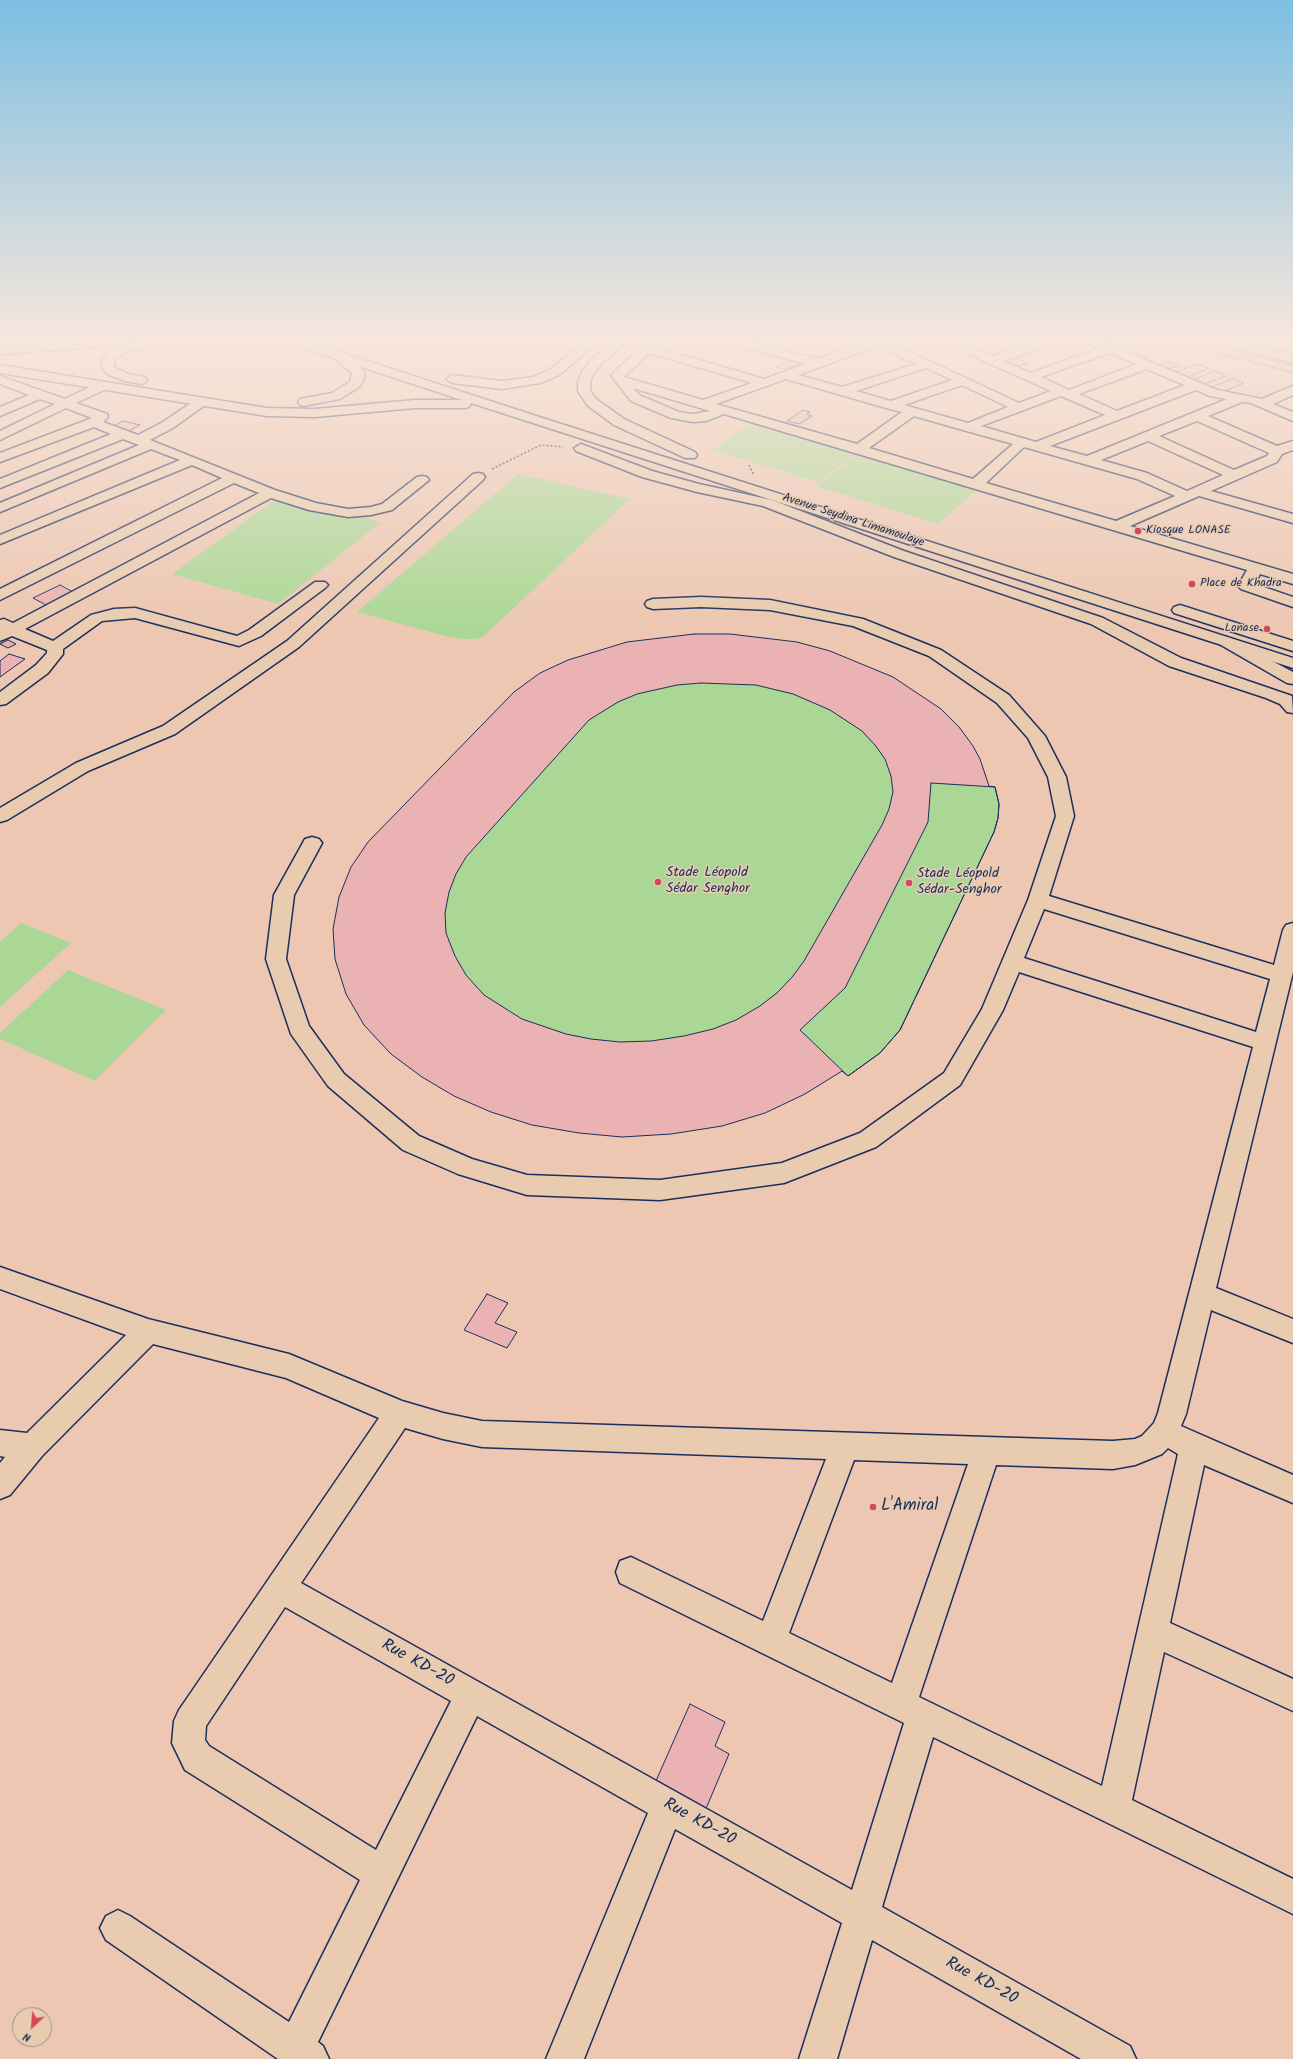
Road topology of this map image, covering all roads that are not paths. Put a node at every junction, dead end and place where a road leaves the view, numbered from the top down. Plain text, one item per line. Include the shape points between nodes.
1 (53, 438) edge
2 (113, 438) edge
3 (133, 438) edge
4 (151, 438) edge
5 (592, 438) edge
6 (638, 438) edge
7 (656, 438) edge
8 (821, 438) edge
9 (874, 438) edge
10 (1008, 438) edge
11 (1058, 438) edge
12 (1143, 438) edge
13 (1153, 438) edge
14 (1251, 438) edge
15 (1022, 442) junction
16 (144, 443) junction
17 (1293, 445) edge
18 (1037, 446) junction
19 (581, 448) road end
20 (859, 449) junction
21 (1277, 451) junction
22 (690, 454) junction
23 (0, 458) edge
24 (704, 459) dead end
25 (192, 460) junction
26 (1088, 461) junction
27 (1236, 476) junction
28 (478, 477) road end
29 (233, 478) junction
30 (422, 480) dead end
31 (0, 484) edge
32 (976, 484) junction
33 (270, 493) junction
34 (1192, 493) junction
35 (1287, 504) dead end
36 (0, 508) edge
37 (1270, 512) junction
38 (1293, 519) edge
39 (1117, 526) junction
40 (0, 540) edge
41 (1256, 568) junction
42 (1293, 579) edge
43 (320, 585) dead end
44 (0, 595) edge
45 (1293, 602) edge
46 (653, 604) dead end
47 (1164, 605) dead end
48 (4, 629) edge
49 (1224, 640) junction
50 (1293, 646) edge
51 (55, 647) junction
52 (1259, 652) junction
53 (1293, 663) edge
54 (1293, 669) edge
55 (1293, 679) edge
56 (0, 700) edge
57 (1293, 708) edge
58 (0, 816) edge
59 (312, 843) dead end
60 (1038, 900) junction
61 (1293, 930) edge
62 (1012, 962) junction
63 (1282, 975) junction
64 (1265, 1043) junction
65 (0, 1278) edge
66 (1202, 1294) junction
67 (148, 1331) junction
68 (1293, 1331) edge
69 (399, 1412) junction
70 (1164, 1432) junction
71 (0, 1443) edge
72 (846, 1445) junction
73 (32, 1447) junction
74 (1194, 1447) junction
75 (986, 1451) junction
76 (0, 1485) edge
77 (1293, 1489) edge
78 (631, 1572) dead end
79 (281, 1588) junction
80 (1153, 1631) junction
81 (771, 1640) junction
82 (471, 1695) junction
83 (1293, 1695) edge
84 (912, 1710) junction
85 (668, 1805) junction
86 (1114, 1808) junction
87 (382, 1874) junction
88 (1293, 1897) edge
89 (862, 1915) junction
90 (118, 1928) dead end
91 (302, 2054) edge
92 (565, 2059) edge
93 (818, 2059) edge
94 (1117, 2059) edge

1 - 23 main road
2 - 31 main road
3 - 16 main road
4 - 16 main road
5 - 49 main road, Avenue Seydina Limamoulaye
6 - 22 main road
7 - 22 main road
8 - 20 main road
9 - 20 main road
10 - 15 main road
11 - 18 main road
12 - 26 main road
13 - 27 main road
14 - 21 main road
15 - 18 main road
15 - 32 main road
16 - 25 main road
16 - 36 main road
17 - 21 main road
18 - 26 main road
19 - 57 main road via 647,474 697,488 767,502 899,554 1097,621 1175,662 1272,694 1286,700
20 - 32 main road
21 - 27 main road via 1272,459
22 - 24 main road
25 - 29 main road
25 - 40 main road
26 - 34 main road
27 - 34 main road
28 - 58 main road via 293,644 169,730 82,767
29 - 33 main road
29 - 44 main road
30 - 33 main road via 387,507 348,513 314,507
32 - 39 main road
33 - 48 main road
34 - 37 main road
34 - 39 main road
35 - 37 main road
37 - 38 main road
39 - 41 main road
41 - 42 main road
41 - 45 main road via 1246,586
43 - 51 main road via 255,633 239,641 135,613 97,618
46 - 60 main road via 700,602 770,606 857,622 935,653 1003,700 1036,736 1057,777 1065,816
47 - 50 main road
48 - 51 main road
49 - 52 main road, Avenue Seydina Limamoulaye
49 - 55 main road
51 - 56 main road via 55,654 42,669
52 - 53 main road, Avenue Seydina Limamoulaye
52 - 54 main road
59 - 62 main road via 284,895 276,959 299,1028 336,1080 411,1143 466,1167 527,1185 668,1188 784,1173 868,1140 952,1078 992,1010
60 - 62 main road
60 - 63 main road
61 - 63 main road
62 - 64 main road
63 - 64 main road
64 - 66 main road
65 - 67 main road
66 - 68 main road
66 - 70 main road via 1172,1414
67 - 69 main road via 289,1366
67 - 73 main road
69 - 72 main road via 443,1426 482,1434
69 - 79 main road
70 - 74 main road
70 - 75 main road via 1152,1445 1135,1452 1113,1455
71 - 73 main road
72 - 75 main road
72 - 81 main road
73 - 76 main road
74 - 77 main road
74 - 80 main road
75 - 84 main road
78 - 81 main road
79 - 82 main road, Rue KD-20
79 - 87 main road via 190,1721 188,1743 197,1758
80 - 83 main road
80 - 86 main road
81 - 84 main road
82 - 85 main road, Rue KD-20
82 - 87 main road
84 - 86 main road
84 - 89 main road
85 - 89 main road, Rue KD-20
85 - 92 main road
86 - 88 main road
87 - 91 main road
89 - 93 main road
89 - 94 main road, Rue KD-20
90 - 91 main road

